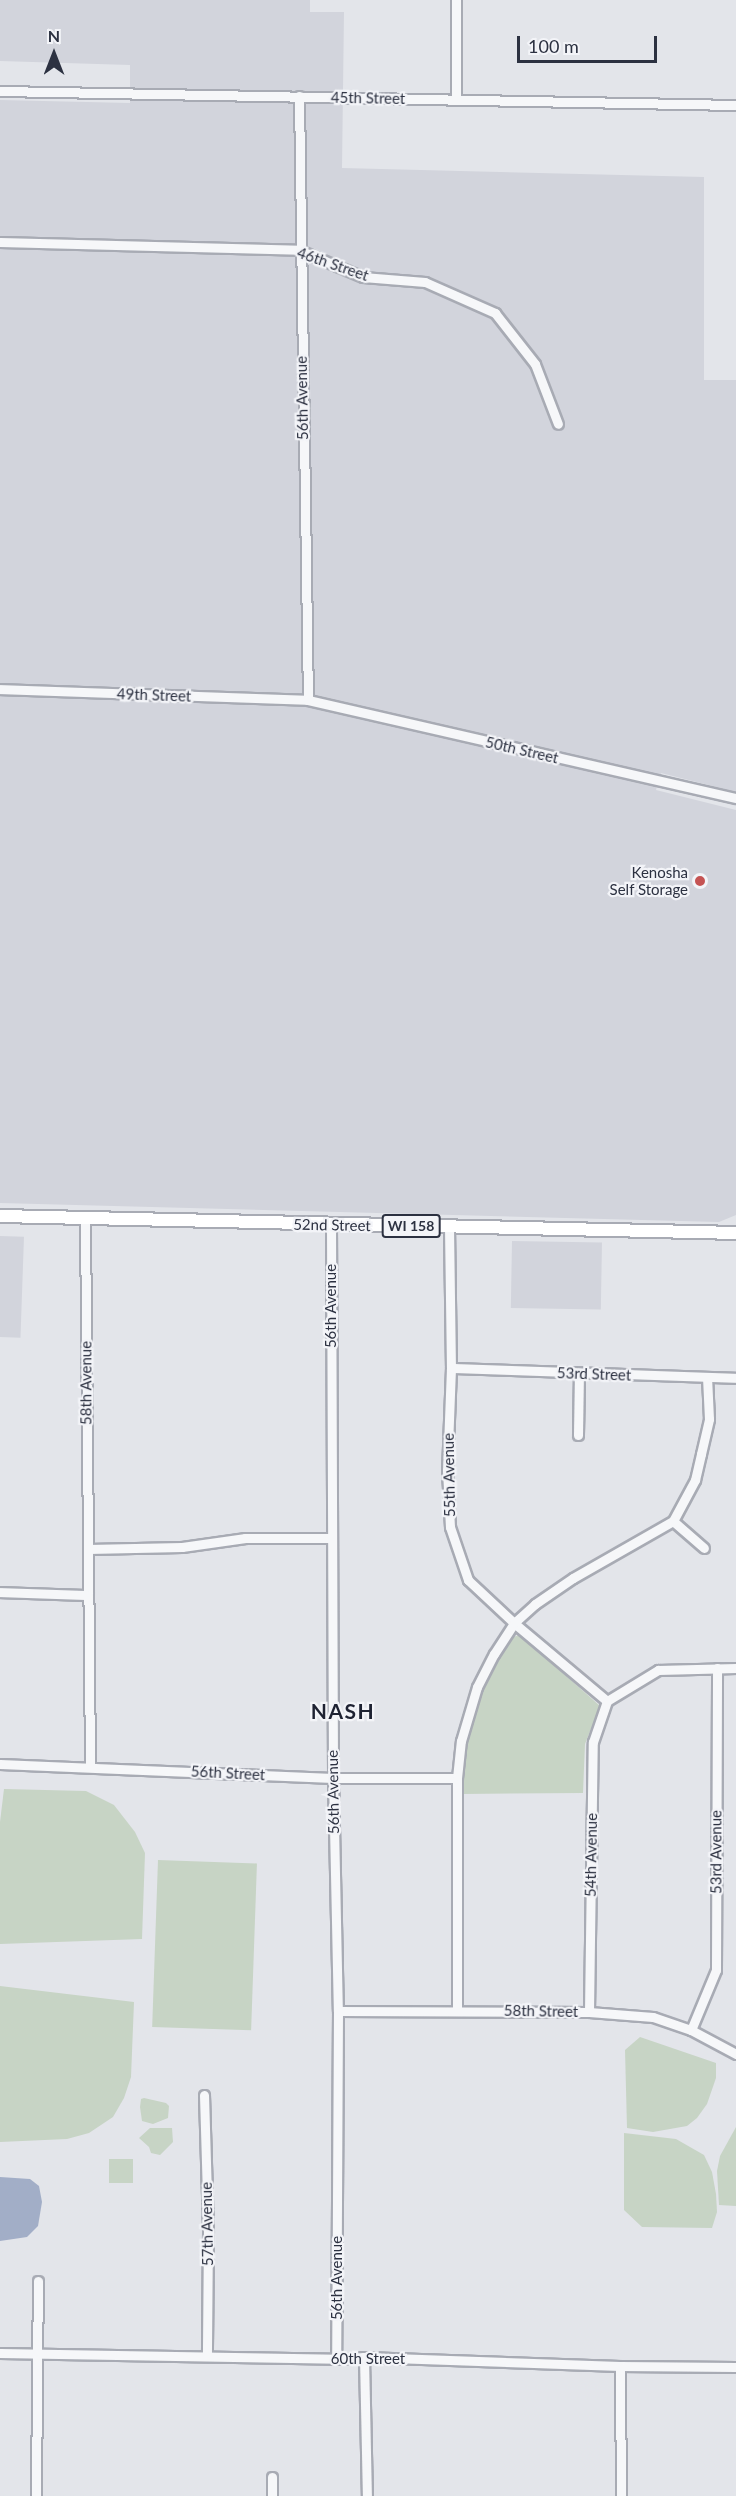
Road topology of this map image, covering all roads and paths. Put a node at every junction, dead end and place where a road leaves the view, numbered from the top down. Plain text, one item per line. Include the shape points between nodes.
1 (456, 0) edge
2 (0, 91) edge
3 (299, 96) junction
4 (456, 99) junction
5 (736, 105) edge
6 (0, 242) edge
7 (299, 250) junction
8 (558, 424) dead end
9 (0, 689) edge
10 (308, 700) junction
11 (736, 798) edge
12 (0, 1216) edge
13 (85, 1218) junction
14 (331, 1225) junction
15 (449, 1227) junction
16 (736, 1233) edge
17 (451, 1368) junction
18 (579, 1373) junction
19 (707, 1377) junction
20 (736, 1378) edge
21 (578, 1435) dead end
22 (673, 1521) junction
23 (332, 1538) junction
24 (704, 1548) dead end
25 (88, 1549) junction
26 (0, 1592) edge
27 (87, 1596) junction
28 (514, 1623) junction
29 (717, 1668) junction
30 (736, 1668) edge
31 (608, 1701) junction
32 (0, 1764) edge
33 (90, 1766) junction
34 (333, 1778) junction
35 (457, 1778) junction
36 (338, 2010) junction
37 (458, 2010) junction
38 (589, 2012) junction
39 (691, 2030) junction
40 (736, 2054) edge
41 (204, 2095) dead end
42 (38, 2281) dead end
43 (0, 2353) edge
44 (36, 2354) junction
45 (207, 2354) junction
46 (364, 2357) junction
47 (336, 2359) junction
48 (620, 2366) junction
49 (736, 2367) edge
50 (272, 2476) dead end
51 (36, 2496) edge
52 (272, 2496) edge
53 (368, 2496) edge
54 (621, 2496) edge

1 - 4 street
2 - 3 street, 45th Street
3 - 4 street, 45th Street
3 - 7 street, 56th Avenue
4 - 5 street, 45th Street
6 - 7 street, 46th Street
7 - 8 street, 46th Street via 363,277 425,282 495,314 535,364
7 - 10 street, 56th Avenue
9 - 10 street, 49th Street
10 - 11 street, 50th Street
12 - 13 main road, 52nd Street / WI 158
13 - 14 main road, 52nd Street / WI 158
13 - 25 street, 58th Avenue
14 - 15 main road, 52nd Street / WI 158
14 - 23 street, 56th Avenue
15 - 16 main road, 52nd Street / WI 158
15 - 17 street, 55th Avenue
17 - 18 street, 53rd Street
17 - 28 street, 55th Avenue via 447,1470 450,1527 468,1580
18 - 19 street, 53rd Street
18 - 21 street
19 - 20 street, 53rd Street
19 - 22 street via 709,1419 695,1480
22 - 24 street
22 - 28 street via 573,1578
23 - 25 street via 245,1538 182,1547
23 - 34 street, 56th Avenue
25 - 27 street, 58th Avenue
26 - 27 street
27 - 33 street, 58th Avenue
28 - 31 street, 55th Avenue
28 - 35 street via 477,1687 461,1741
29 - 30 street
29 - 31 street via 658,1670
29 - 39 street, 53rd Avenue via 716,1970
31 - 38 street, 54th Avenue via 593,1742
32 - 33 street, 56th Street
33 - 34 street, 56th Street
34 - 35 street, 56th Street
34 - 36 street, 56th Avenue
35 - 37 street
36 - 37 street, 58th Street
36 - 47 street, 56th Avenue
37 - 38 street, 58th Street
38 - 39 street, 58th Street via 653,2017
39 - 40 street, 58th Street
41 - 45 street, 57th Avenue
42 - 44 street
43 - 44 street, 60th Street
44 - 45 street, 60th Street
44 - 51 street
45 - 47 street, 60th Street
46 - 47 street, 60th Street
46 - 48 street, 60th Street
46 - 53 street
48 - 49 street, 60th Street
48 - 54 street
50 - 52 street

